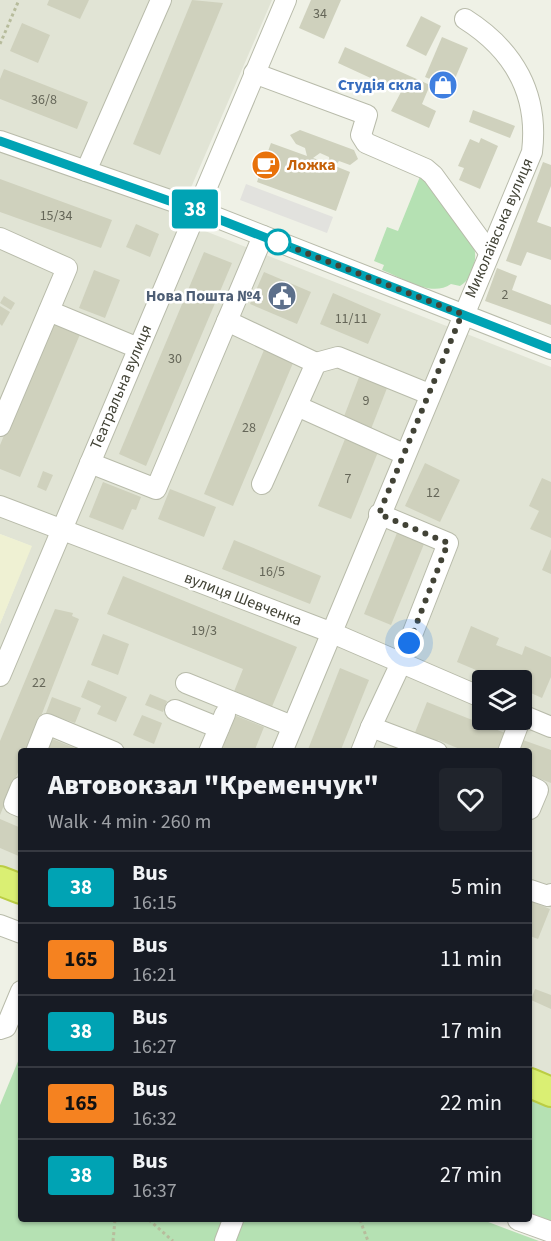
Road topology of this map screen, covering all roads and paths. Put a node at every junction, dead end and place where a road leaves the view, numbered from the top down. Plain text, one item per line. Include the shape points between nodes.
1 (19, 0) edge
2 (161, 0) edge
3 (286, 0) edge
4 (465, 19) dead end
5 (0, 44) edge
6 (254, 73) junction
7 (0, 141) edge
8 (87, 171) junction
9 (195, 210) junction
10 (263, 236) junction
11 (0, 238) edge
12 (489, 252) junction
13 (49, 310) junction
14 (462, 314) junction
15 (227, 321) junction
16 (138, 348) junction
17 (551, 349) edge
18 (316, 363) junction
19 (429, 394) junction
20 (297, 406) junction
21 (0, 426) edge
22 (404, 454) junction
23 (90, 463) junction
24 (262, 484) dead end
25 (0, 506) edge
26 (379, 514) junction
27 (62, 530) junction
28 (330, 632) junction
29 (401, 663) junction
30 (0, 676) edge
31 (186, 683) dead end
32 (472, 693) edge
33 (175, 710) dead end
34 (532, 720) edge
35 (292, 726) junction
36 (371, 727) junction
37 (551, 727) edge
38 (517, 730) edge
39 (38, 748) edge
40 (104, 748) edge
41 (211, 748) edge
42 (284, 748) edge
43 (363, 748) edge
44 (426, 748) edge
45 (510, 748) edge
46 (532, 787) edge
47 (532, 804) edge
48 (0, 881) edge
49 (18, 888) edge
50 (532, 891) edge
51 (551, 894) edge
52 (0, 926) edge
53 (18, 932) edge
54 (18, 998) edge
55 (0, 1029) edge
56 (532, 1084) edge
57 (551, 1092) edge
58 (115, 1222) edge
59 (151, 1222) edge
60 (232, 1222) edge
61 (361, 1222) edge
62 (523, 1222) edge
63 (551, 1233) edge
64 (113, 1241) edge
65 (172, 1241) edge
66 (225, 1241) edge
67 (368, 1241) edge

1 - 5 path
2 - 8 street
3 - 6 street, Театральна вулиця
4 - 12 street, Миколаївська вулиця via 512,61 527,90 534,121 532,152
6 - 9 street, Театральна вулиця
6 - 12 street via 367,115 361,135 366,143 433,175
7 - 8 street
8 - 9 street
9 - 10 street
9 - 16 street, Театральна вулиця
10 - 14 street
10 - 15 street
11 - 13 street via 67,268
12 - 14 street, Миколаївська вулиця
13 - 16 street
13 - 21 street
14 - 17 street
14 - 19 street, Миколаївська вулиця
15 - 18 street
15 - 23 street via 156,489
16 - 23 street, Театральна вулиця
18 - 19 street via 338,357
18 - 20 street
19 - 22 street, Миколаївська вулиця
20 - 22 street
20 - 24 street
22 - 26 street, Миколаївська вулиця
23 - 27 street, Театральна вулиця
25 - 27 street, вулиця Шевченка
26 - 28 street, Миколаївська вулиця
26 - 29 street via 448,543
27 - 28 street, вулиця Шевченка
27 - 30 street, Театральна вулиця
28 - 29 street, вулиця Шевченка
28 - 35 street, Миколаївська вулиця
29 - 32 street, вулиця Шевченка
29 - 36 street
31 - 35 street
33 - 41 street via 222,721
34 - 37 street
35 - 42 street, Миколаївська вулиця
36 - 43 street
36 - 44 street
38 - 45 street
39 - 40 street via 47,724
46 - 47 street via 538,790
48 - 49 highway
50 - 51 street
52 - 53 street
54 - 55 street via 6,1027
56 - 57 highway
58 - 64 path
59 - 65 path
60 - 66 street
61 - 67 path
62 - 63 street

